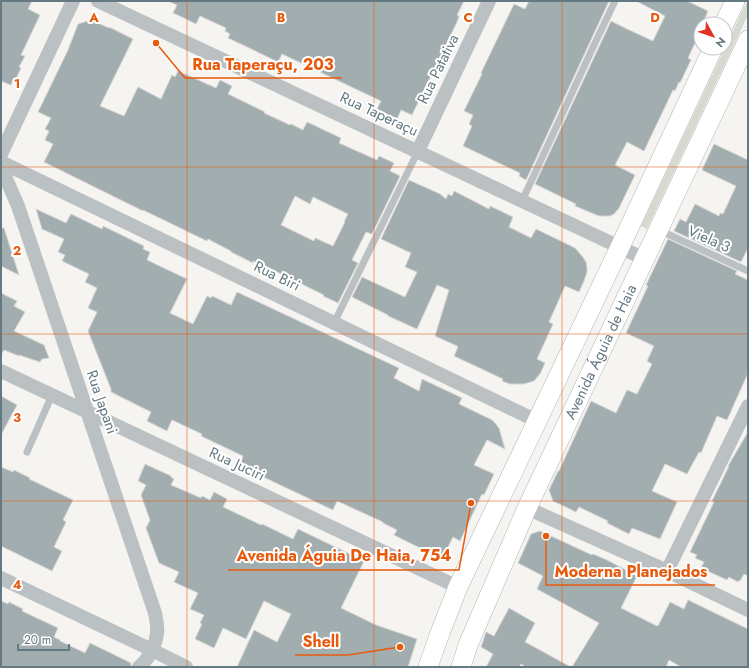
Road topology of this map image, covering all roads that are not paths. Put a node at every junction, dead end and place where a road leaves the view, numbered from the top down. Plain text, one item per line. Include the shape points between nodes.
1 (73, 1) edge
2 (98, 1) edge
3 (489, 1) edge
4 (615, 1) edge
5 (735, 1) edge
6 (728, 16) edge
7 (748, 40) edge
8 (710, 56) edge
9 (418, 151) junction
10 (1, 154) edge
11 (1, 162) edge
12 (1, 167) edge
13 (522, 201) junction
14 (659, 230) junction
15 (633, 253) junction
16 (748, 271) edge
17 (334, 323) junction
18 (1, 371) edge
19 (52, 395) junction
20 (748, 406) edge
21 (87, 412) junction
22 (537, 421) junction
23 (27, 452) dead end
24 (527, 508) junction
25 (667, 572) junction
26 (1, 578) edge
27 (458, 587) junction
28 (748, 610) edge
29 (152, 650) junction
30 (139, 667) edge
31 (186, 667) edge
32 (428, 667) edge
33 (461, 667) edge

1 - 10 street
2 - 9 street, Rua Taperaçu
3 - 9 street, Rua Patativa
4 - 13 lane
5 - 6 main road
7 - 14 main road, Avenida Águia de Haia
8 - 15 main road, Avenida Águia de Haia
9 - 13 street, Rua Taperaçu
9 - 17 lane
11 - 17 street, Rua Biri
12 - 21 street, Rua Japani via 18,206
13 - 15 street, Rua Taperaçu
14 - 15 main road, Avenida Águia de Haia
14 - 16 lane, Viela 3
15 - 22 main road, Avenida Águia de Haia
15 - 24 main road, Avenida Águia de Haia via 581,393
17 - 22 street, Rua Biri
18 - 19 street, Rua Juciri
19 - 21 street, Rua Juciri
19 - 23 lane
20 - 25 street
21 - 27 street, Rua Juciri
21 - 29 street, Rua Japani via 155,613 157,632
22 - 27 main road, Avenida Águia de Haia
24 - 25 street
24 - 33 main road, Avenida Águia de Haia
25 - 28 street
26 - 29 street
27 - 32 main road, Avenida Águia de Haia
29 - 30 street
29 - 31 street

